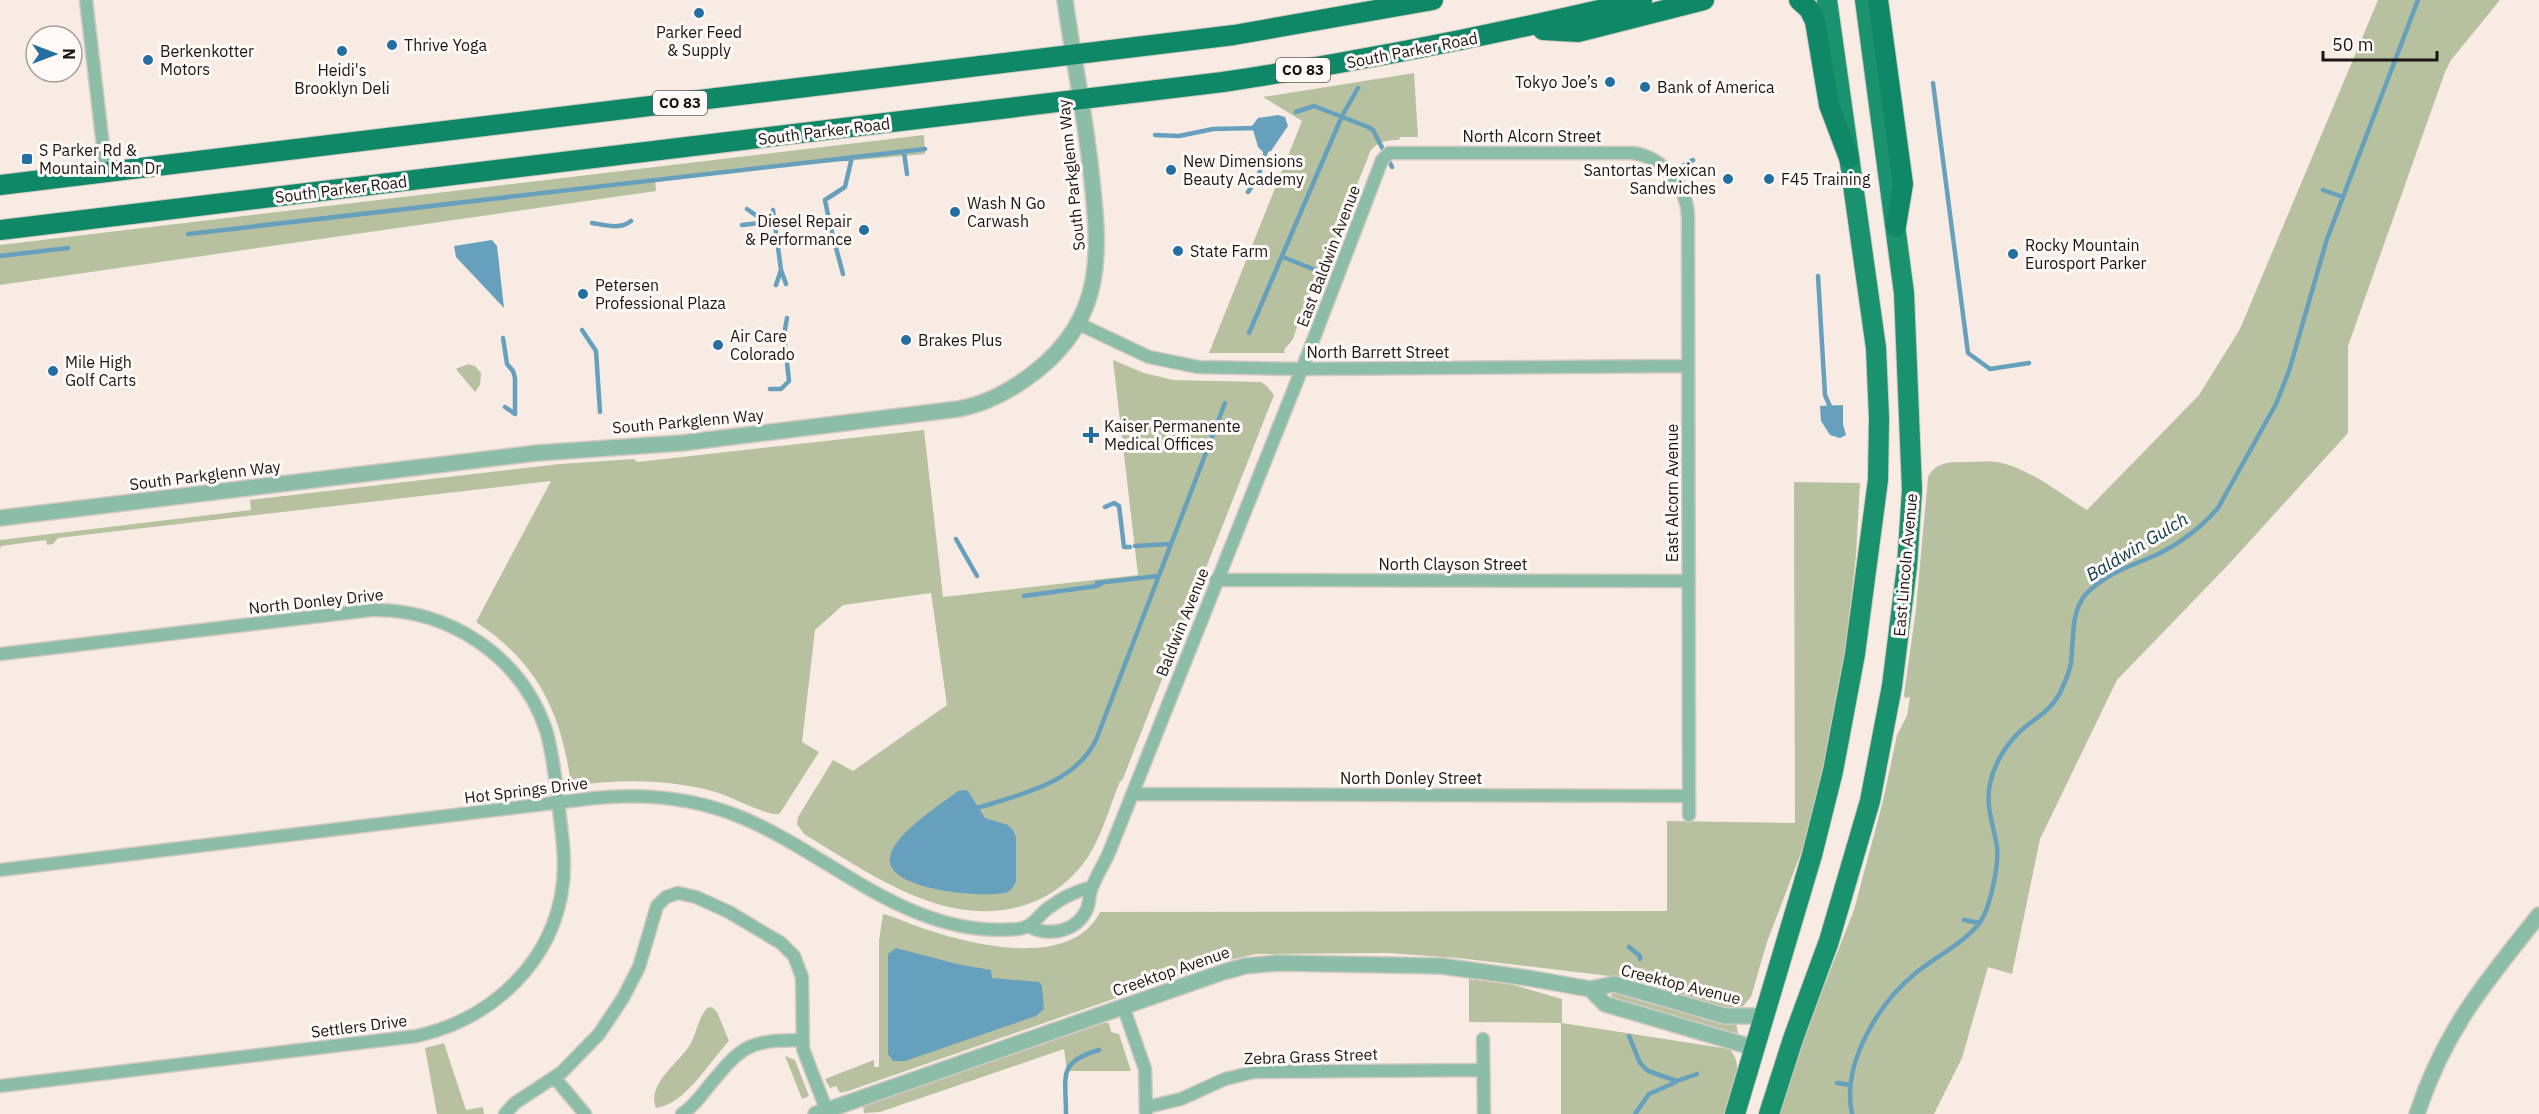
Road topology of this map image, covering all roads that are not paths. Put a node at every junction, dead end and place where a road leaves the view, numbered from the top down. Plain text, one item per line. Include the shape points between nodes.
1 (86, 0) edge
2 (1065, 0) edge
3 (1433, 0) edge
4 (1642, 0) edge
5 (1704, 0) edge
6 (1799, 0) edge
7 (1827, 0) edge
8 (1865, 0) edge
9 (1878, 0) edge
10 (1522, 29) junction
11 (1074, 55) junction
12 (1082, 100) junction
13 (1386, 154) joint
14 (1849, 158) junction
15 (106, 172) junction
16 (1671, 175) joint
17 (0, 185) edge
18 (1896, 226) junction
19 (0, 230) edge
20 (1077, 323) junction
21 (1689, 366) junction
22 (1301, 369) junction
23 (0, 518) edge
24 (1216, 580) junction
25 (1689, 581) junction
26 (0, 654) edge
27 (1132, 794) junction
28 (1689, 796) junction
29 (558, 803) junction
30 (1689, 815) dead end
31 (0, 870) edge
32 (1092, 887) junction
33 (2539, 915) edge
34 (1030, 927) junction
35 (1590, 989) junction
36 (1123, 1006) junction
37 (1764, 1016) junction
38 (1483, 1039) dead end
39 (802, 1040) junction
40 (1755, 1048) junction
41 (1484, 1070) junction
42 (555, 1078) junction
43 (0, 1086) edge
44 (1146, 1111) edge
45 (824, 1112) edge
46 (505, 1114) edge
47 (585, 1114) edge
48 (682, 1114) edge
49 (1484, 1114) edge
50 (1734, 1114) edge
51 (1768, 1114) edge
52 (2417, 1114) edge

1 - 15 street
2 - 11 street, South Parkglenn Way
3 - 11 highway, CO 83 via 1234,35
4 - 10 highway, South Parker Road / CO 83
5 - 10 highway via 1578,32
6 - 14 highway via 1815,21 1829,105
7 - 14 main road
8 - 18 main road, East Lincoln Avenue
9 - 18 highway via 1903,184
10 - 12 highway, South Parker Road / CO 83 via 1299,71
11 - 12 street, South Parkglenn Way
11 - 15 highway, CO 83
12 - 19 highway, South Parker Road / CO 83
12 - 20 street, South Parkglenn Way via 1098,248 1091,289
13 - 16 street, North Alcorn Street via 1628,152 1644,155
13 - 22 street, East Baldwin Avenue
14 - 37 main road via 1878,372 1875,506 1833,771
15 - 17 highway, CO 83
16 - 21 street, East Alcorn Avenue via 1688,208
18 - 51 main road, East Lincoln Avenue via 1906,327 1912,490 1898,647 1860,839
20 - 22 street, North Barrett Street via 1166,362 1198,367
20 - 23 street, South Parkglenn Way via 1056,353 1028,378 991,400 958,409 682,443 581,448
21 - 22 street, North Barrett Street
21 - 25 street, East Alcorn Avenue
22 - 24 street, Baldwin Avenue
24 - 25 street, North Clayson Street
24 - 27 street, Baldwin Avenue
25 - 28 street, East Alcorn Avenue
26 - 29 street, North Donley Drive via 355,611 414,613 468,634 516,676 545,728
27 - 28 street, North Donley Street
27 - 32 street, Baldwin Avenue
28 - 30 street, East Alcorn Avenue
29 - 31 street, Hot Springs Drive
29 - 34 street, Hot Springs Drive via 634,796 710,806 771,831 870,891 908,909 976,928
29 - 43 street, Settlers Drive via 564,873 549,933 522,976 502,996 472,1016 417,1036
32 - 34 street via 1076,891
32 - 34 street, Hot Springs Drive via 1087,907 1074,926 1058,931
33 - 52 street via 2463,1013 2432,1071
35 - 36 street, Creektop Avenue via 1441,966 1270,963 1228,970
35 - 37 street, Creektop Avenue via 1614,984 1725,1016
35 - 40 street, Creektop Avenue via 1605,1004
36 - 44 street via 1144,1069
36 - 45 street, Creektop Avenue
37 - 40 main road
38 - 41 street
39 - 42 street via 801,972 791,951 724,909 676,894 657,906 639,967 612,1016
39 - 45 street
39 - 48 street via 764,1041 745,1048
40 - 50 main road
41 - 44 street, Zebra Grass Street via 1254,1071
41 - 49 street
42 - 46 street via 515,1103
42 - 47 street

